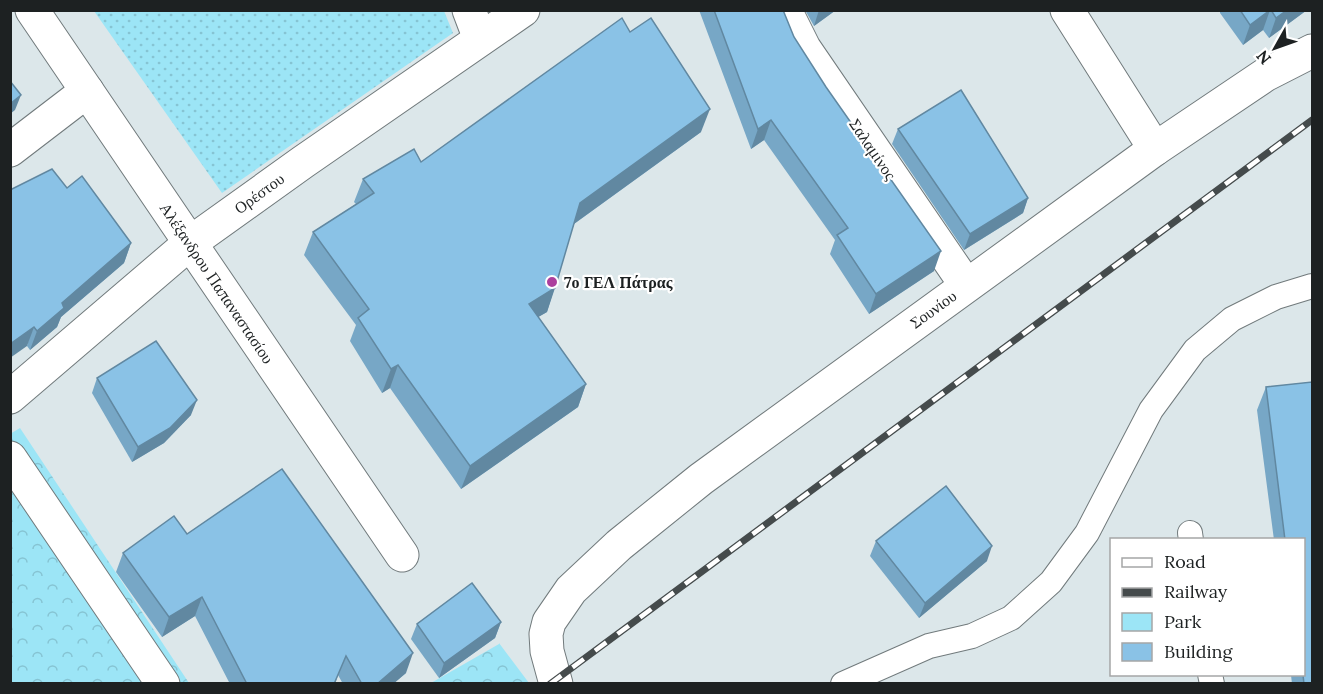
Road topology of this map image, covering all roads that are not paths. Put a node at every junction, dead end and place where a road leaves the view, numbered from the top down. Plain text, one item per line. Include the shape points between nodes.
1 (32, 10) edge
2 (523, 10) edge
3 (785, 10) edge
4 (1067, 10) edge
5 (475, 25) edge
6 (1312, 51) edge
7 (87, 91) junction
8 (1155, 149) junction
9 (10, 150) edge
10 (190, 243) junction
11 (966, 285) junction
12 (1312, 286) edge
13 (10, 397) edge
14 (10, 458) edge
15 (402, 555) dead end
16 (163, 684) edge
17 (556, 684) edge
18 (843, 684) edge

1 - 7 street, Αλέξανδρου Παπαναστασίου
2 - 5 street, Ορέστου
3 - 11 street, Σαλαμίνος via 804,48
4 - 8 street
5 - 10 street, Ορέστου
6 - 8 street, Σουνίου via 1265,75
7 - 9 street
7 - 10 street, Αλέξανδρου Παπαναστασίου
8 - 11 street, Σουνίου
10 - 13 street, Ορέστου
10 - 15 street, Αλέξανδρου Παπαναστασίου
11 - 17 street, Σουνίου via 701,479 619,545 571,590 555,611 546,634 548,661
12 - 18 lane via 1276,297 1232,319 1195,350 1151,410 1087,532 1051,582 1011,618 972,636 929,646
14 - 16 street

